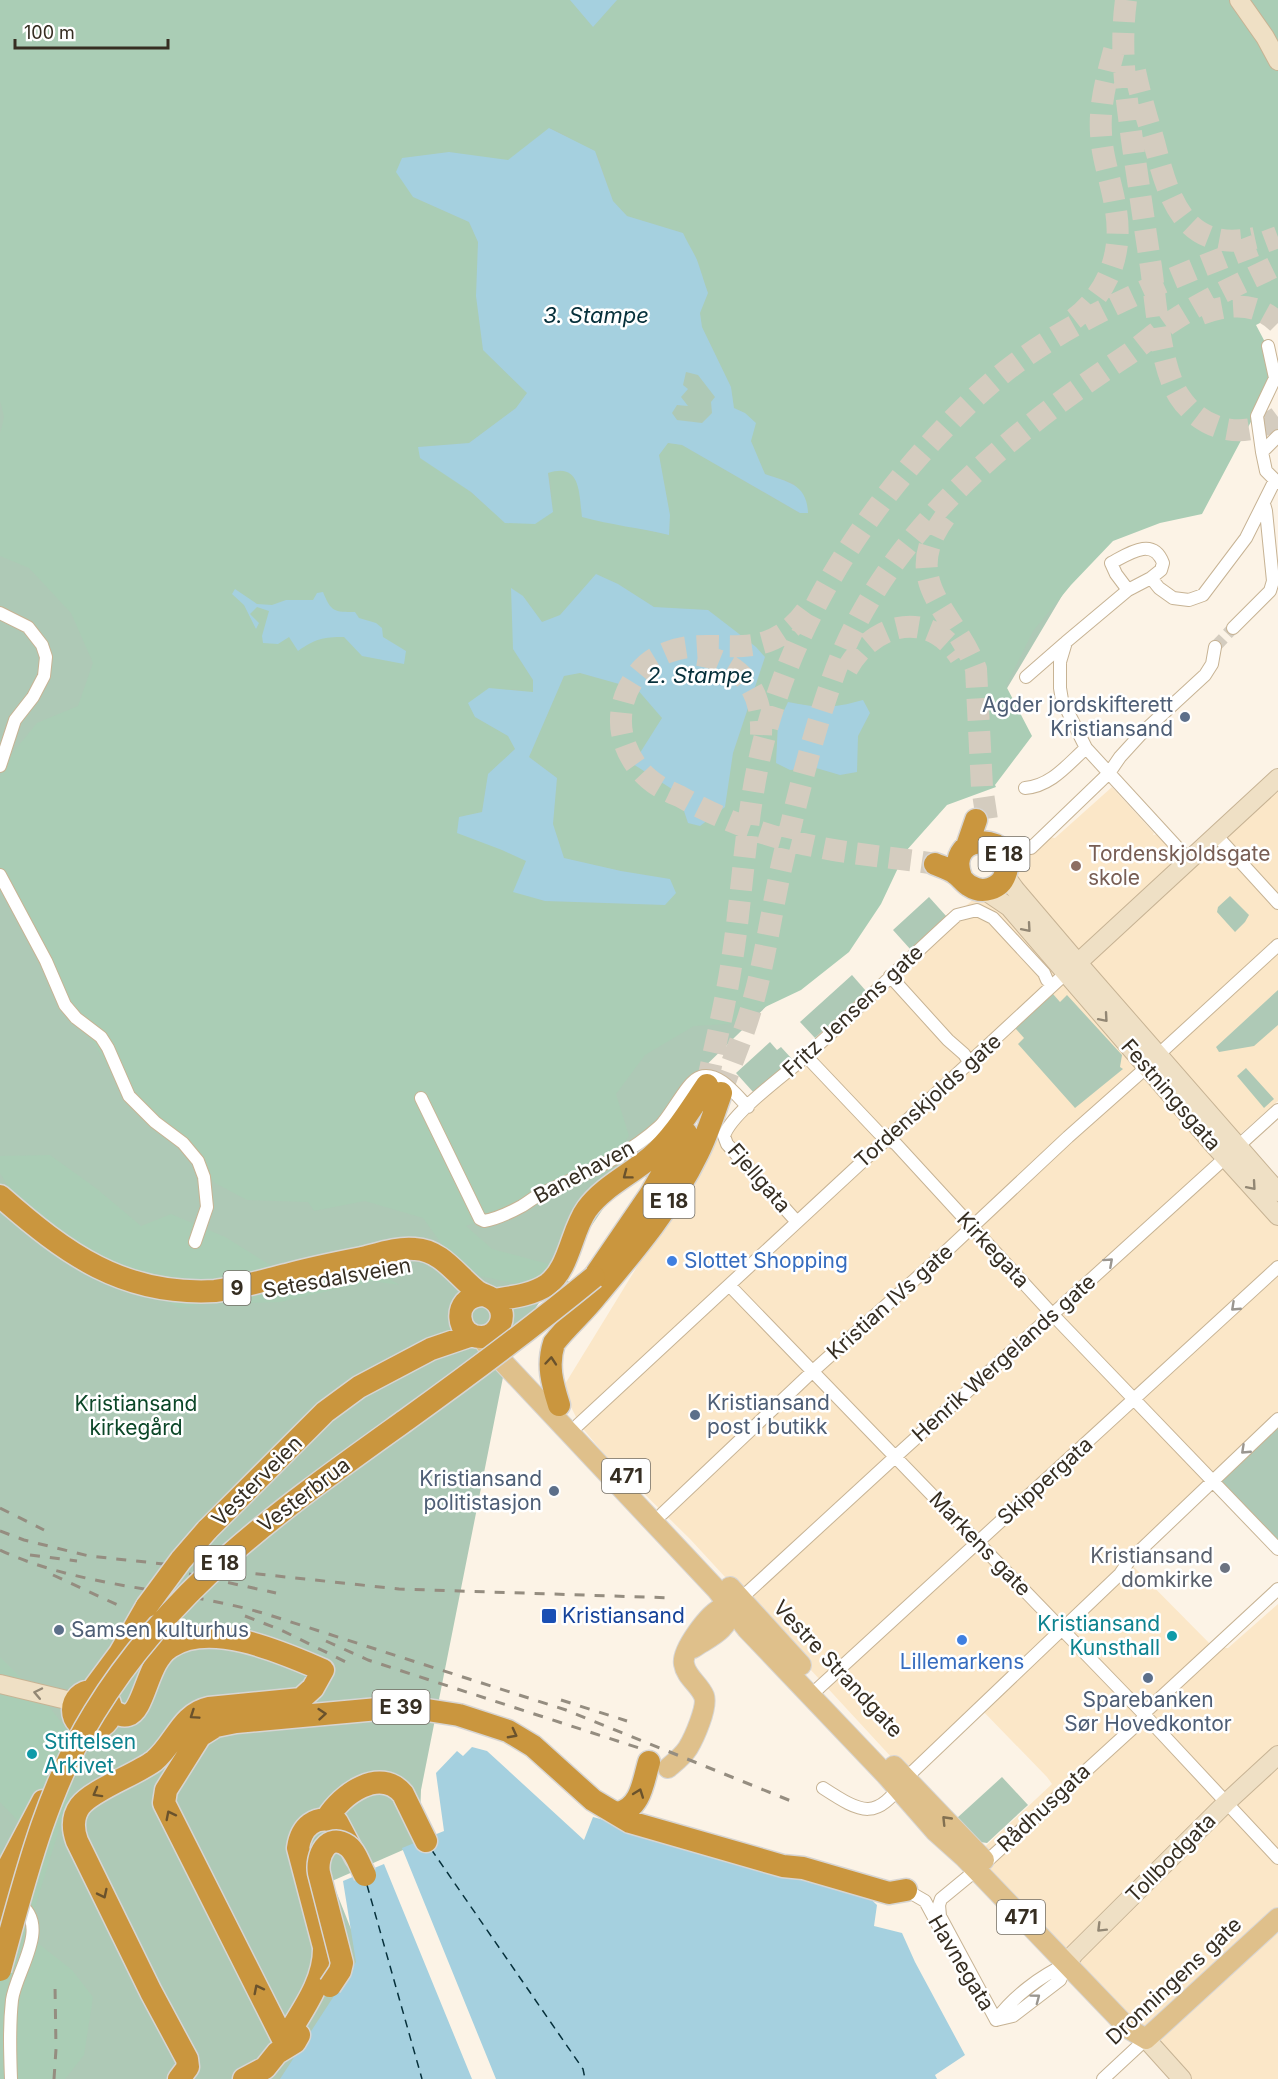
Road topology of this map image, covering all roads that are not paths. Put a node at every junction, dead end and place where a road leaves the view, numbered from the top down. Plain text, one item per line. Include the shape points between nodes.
1 (1239, 0) edge
2 (1278, 61) edge
3 (1268, 346) dead end
4 (1278, 436) edge
5 (1262, 452) junction
6 (1277, 482) edge
7 (1264, 504) junction
8 (1151, 578) junction
9 (1128, 590) junction
10 (0, 613) edge
11 (1233, 628) tunnel mouth
12 (1066, 642) junction
13 (1215, 647) tunnel mouth
14 (1026, 677) dead end
15 (1086, 748) junction
16 (0, 766) edge
17 (1109, 773) junction
18 (1278, 778) edge
19 (1025, 788) dead end
20 (1216, 835) junction
21 (995, 845) junction
22 (1031, 848) dead end
23 (965, 849) junction
24 (1188, 859) junction
25 (0, 875) edge
26 (1005, 875) junction
27 (961, 877) junction
28 (984, 890) junction
29 (1278, 903) edge
30 (1278, 945) edge
31 (1072, 968) junction
32 (890, 976) junction
33 (1047, 980) dead end
34 (806, 1056) junction
35 (1152, 1061) junction
36 (970, 1063) junction
37 (421, 1098) dead end
38 (748, 1107) junction
39 (1278, 1110) edge
40 (887, 1138) junction
41 (1232, 1151) junction
42 (1278, 1192) edge
43 (0, 1196) edge
44 (0, 1211) edge
45 (1278, 1216) edge
46 (797, 1222) junction
47 (972, 1228) junction
48 (195, 1242) dead end
49 (1278, 1267) edge
50 (729, 1285) junction
51 (595, 1287) junction
52 (488, 1297) junction
53 (1052, 1314) junction
54 (572, 1323) junction
55 (479, 1325) junction
56 (813, 1371) junction
57 (1135, 1400) junction
58 (559, 1405) junction
59 (1278, 1419) edge
60 (578, 1425) junction
61 (895, 1456) junction
62 (1211, 1482) junction
63 (662, 1514) junction
64 (978, 1543) junction
65 (1278, 1549) edge
66 (1278, 1589) edge
67 (736, 1604) junction
68 (1061, 1629) junction
69 (0, 1684) edge
70 (816, 1691) junction
71 (94, 1711) junction
72 (1144, 1715) junction
73 (1278, 1755) edge
74 (659, 1765) joint
75 (902, 1783) junction
76 (823, 1788) dead end
77 (1226, 1803) junction
78 (618, 1813) junction
79 (327, 1818) junction
80 (426, 1841) dead end
81 (1278, 1858) edge
82 (981, 1866) junction
83 (915, 1896) joint
84 (2, 1897) edge
85 (941, 1899) joint
86 (1278, 1918) edge
87 (1070, 1959) junction
88 (0, 1970) edge
89 (996, 2020) junction
90 (1146, 2039) junction
91 (284, 2044) junction
92 (183, 2075) edge
93 (11, 2079) edge
94 (244, 2079) edge
95 (262, 2079) edge
96 (1103, 2079) edge
97 (1182, 2079) edge

1 - 2 main road
3 - 5 street via 1275,378 1257,416
4 - 5 street
5 - 6 street via 1266,471
6 - 7 street
7 - 8 street via 1246,538 1203,595 1189,600 1173,598
7 - 11 street via 1273,581 1270,591
8 - 9 street
8 - 9 street via 1163,563 1151,550 1138,548 1111,562
9 - 12 street
10 - 16 street via 34,634 42,645 46,668 39,687 15,720
12 - 14 street
12 - 15 street via 1060,662 1062,700
13 - 17 street via 1205,675 1141,734
15 - 17 street
15 - 19 street via 1051,779 1038,787
17 - 22 street
17 - 24 street
18 - 20 main road, Tordenskjolds gate
20 - 24 main road, Tordenskjolds gate
20 - 29 street
21 - 23 highway, E 18 via 983,841
21 - 23 highway, E 18 via 981,820
21 - 26 highway, E 18 via 1007,861
23 - 27 highway, E 18 via 958,862
23 - 27 highway, E 18 via 936,859
24 - 31 main road, Tordenskjolds gate
25 - 48 street via 65,1005 101,1037 129,1096 198,1161 207,1207
26 - 28 highway, E 18 via 997,885
26 - 31 main road
27 - 28 highway, E 18 via 973,888
28 -> 31 main road via 1009,907
30 - 35 street, Kristian IVs gate
31 - 35 main road, Festningsgata
31 - 36 street, Tordenskjolds gate
32 - 33 street, Fritz Jensens gate via 957,915 977,910 993,918
32 - 34 street, Fritz Jensens gate
32 - 36 street
34 - 38 street, Fritz Jensens gate
34 - 40 street, Kirkegata
35 - 41 main road, Festningsgata
35 - 47 street, Kristian IVs gate
36 - 40 street, Tordenskjolds gate
37 - 38 street, Banehaven via 484,1221 603,1166 636,1146 662,1124 691,1081 700,1076 716,1078
38 - 46 street, Fjellgata via 726,1129 727,1144
39 - 41 street, Henrik Wergelands gate
40 - 46 street, Tordenskjolds gate
40 - 47 street, Kirkegata
41 - 42 main road, Festningsgata
41 -> 45 main road, Festningsgata
53 -> 41 street, Henrik Wergelands gate
43 - 52 highway, Setesdalsveien / 9 via 49,1236 103,1271 156,1289 233,1289 304,1270 416,1248 438,1256
44 - 55 highway, Setesdalsveien / 9 via 79,1270 116,1289 148,1299 185,1304 224,1302 294,1282 410,1262 427,1266 447,1281
46 - 50 street, Tordenskjolds gate
47 - 53 street, Kirkegata
47 - 56 street, Kristian IVs gate
49 -> 57 street, Skippergata
50 - 56 street, Markens gate
50 - 60 street, Tordenskjolds gate
51 -> 52 highway, E 18 via 714,1089 650,1158 589,1207 562,1265 546,1285 524,1294
51 - 54 highway, E 18
51 - 88 highway, Vesterbrua / E 18, bridge via 269,1520 162,1622 112,1686 74,1749 33,1852
52 - 55 highway via 501,1311
52 - 55 highway, E 18 via 469,1299
53 - 57 street, Kirkegata
53 - 61 street, Henrik Wergelands gate
54 - 55 highway via 549,1328
58 -> 54 highway via 551,1382 551,1353 554,1343
55 - 58 main road, Vestre Strandgate / 471 via 520,1361
55 - 67 main road, Vestre Strandgate / 471 via 662,1530
55 - 71 highway, Vesterveien / E 18, bridge via 359,1387 325,1412 207,1530 147,1606
56 - 61 street, Markens gate
56 - 63 street, Kristian IVs gate
57 - 62 street, Kirkegata
57 - 64 street, Skippergata
58 - 60 main road, Vestre Strandgate / 471
59 -> 62 street
60 - 63 main road, Vestre Strandgate / 471
61 - 64 street, Markens gate
61 - 67 street, Henrik Wergelands gate
62 - 65 street, Kirkegata
62 - 68 street
63 - 67 main road, Vestre Strandgate / 471
64 - 68 street, Markens gate
64 - 70 street, Skippergata
66 - 72 street, Rådhusgata
67 - 70 main road, Vestre Strandgate / 471
67 - 74 main road via 721,1630 686,1652 686,1671 704,1696 705,1705 688,1748
68 - 72 street, Markens gate
68 - 75 street
71 -> 69 main road
70 - 75 main road, Vestre Strandgate / 471
71 - 84 highway, Vesterveien via 77,1736
71 -> 92 highway via 118,1730 139,1727 152,1712 153,1668 165,1650 186,1640 214,1638 262,1646 323,1670 301,1699 195,1712 165,1751 78,1808 74,1822 77,1841 187,2059
72 - 77 street, Markens gate
72 - 82 street, Rådhusgata
73 - 77 main road, Tollbodgata
78 -> 74 highway via 630,1810
75 - 76 street via 875,1809 849,1804
75 - 82 main road, Vestre Strandgate / 471
77 - 81 street, Markens gate
77 -> 87 main road, Tollbodgata
78 - 83 highway, E 39 via 630,1822 783,1866
91 -> 78 highway, E 39 via 164,1803 166,1790 200,1736 216,1726 236,1722 389,1708 459,1715 508,1731 525,1741 593,1800
79 - 80 highway via 337,1804 364,1786 385,1783 403,1794
79 - 91 highway via 304,1829 298,1848 324,1959 317,1985
79 - 91 highway, bridge via 342,1828 364,1875 347,1845 335,1842 321,1851 319,1874 342,1963 295,2042
82 - 85 street, Rådhusgata
82 - 87 main road, Vestre Strandgate / 471
83 - 89 street, Havnegata via 980,2002
84 - 93 street via 25,1908 32,1927 30,1948 12,1996
85 - 89 street, Havnegata via 940,1916
86 - 90 main road, Dronningens gate
87 - 89 street, Tollbodgata via 1007,2004
87 - 90 main road, Vestre Strandgate / 471 via 1137,2023
90 - 96 street, Dronningens gate
90 - 97 main road, Vestre Strandgate
91 - 94 highway via 265,2068
91 - 95 highway via 285,2057 279,2067

